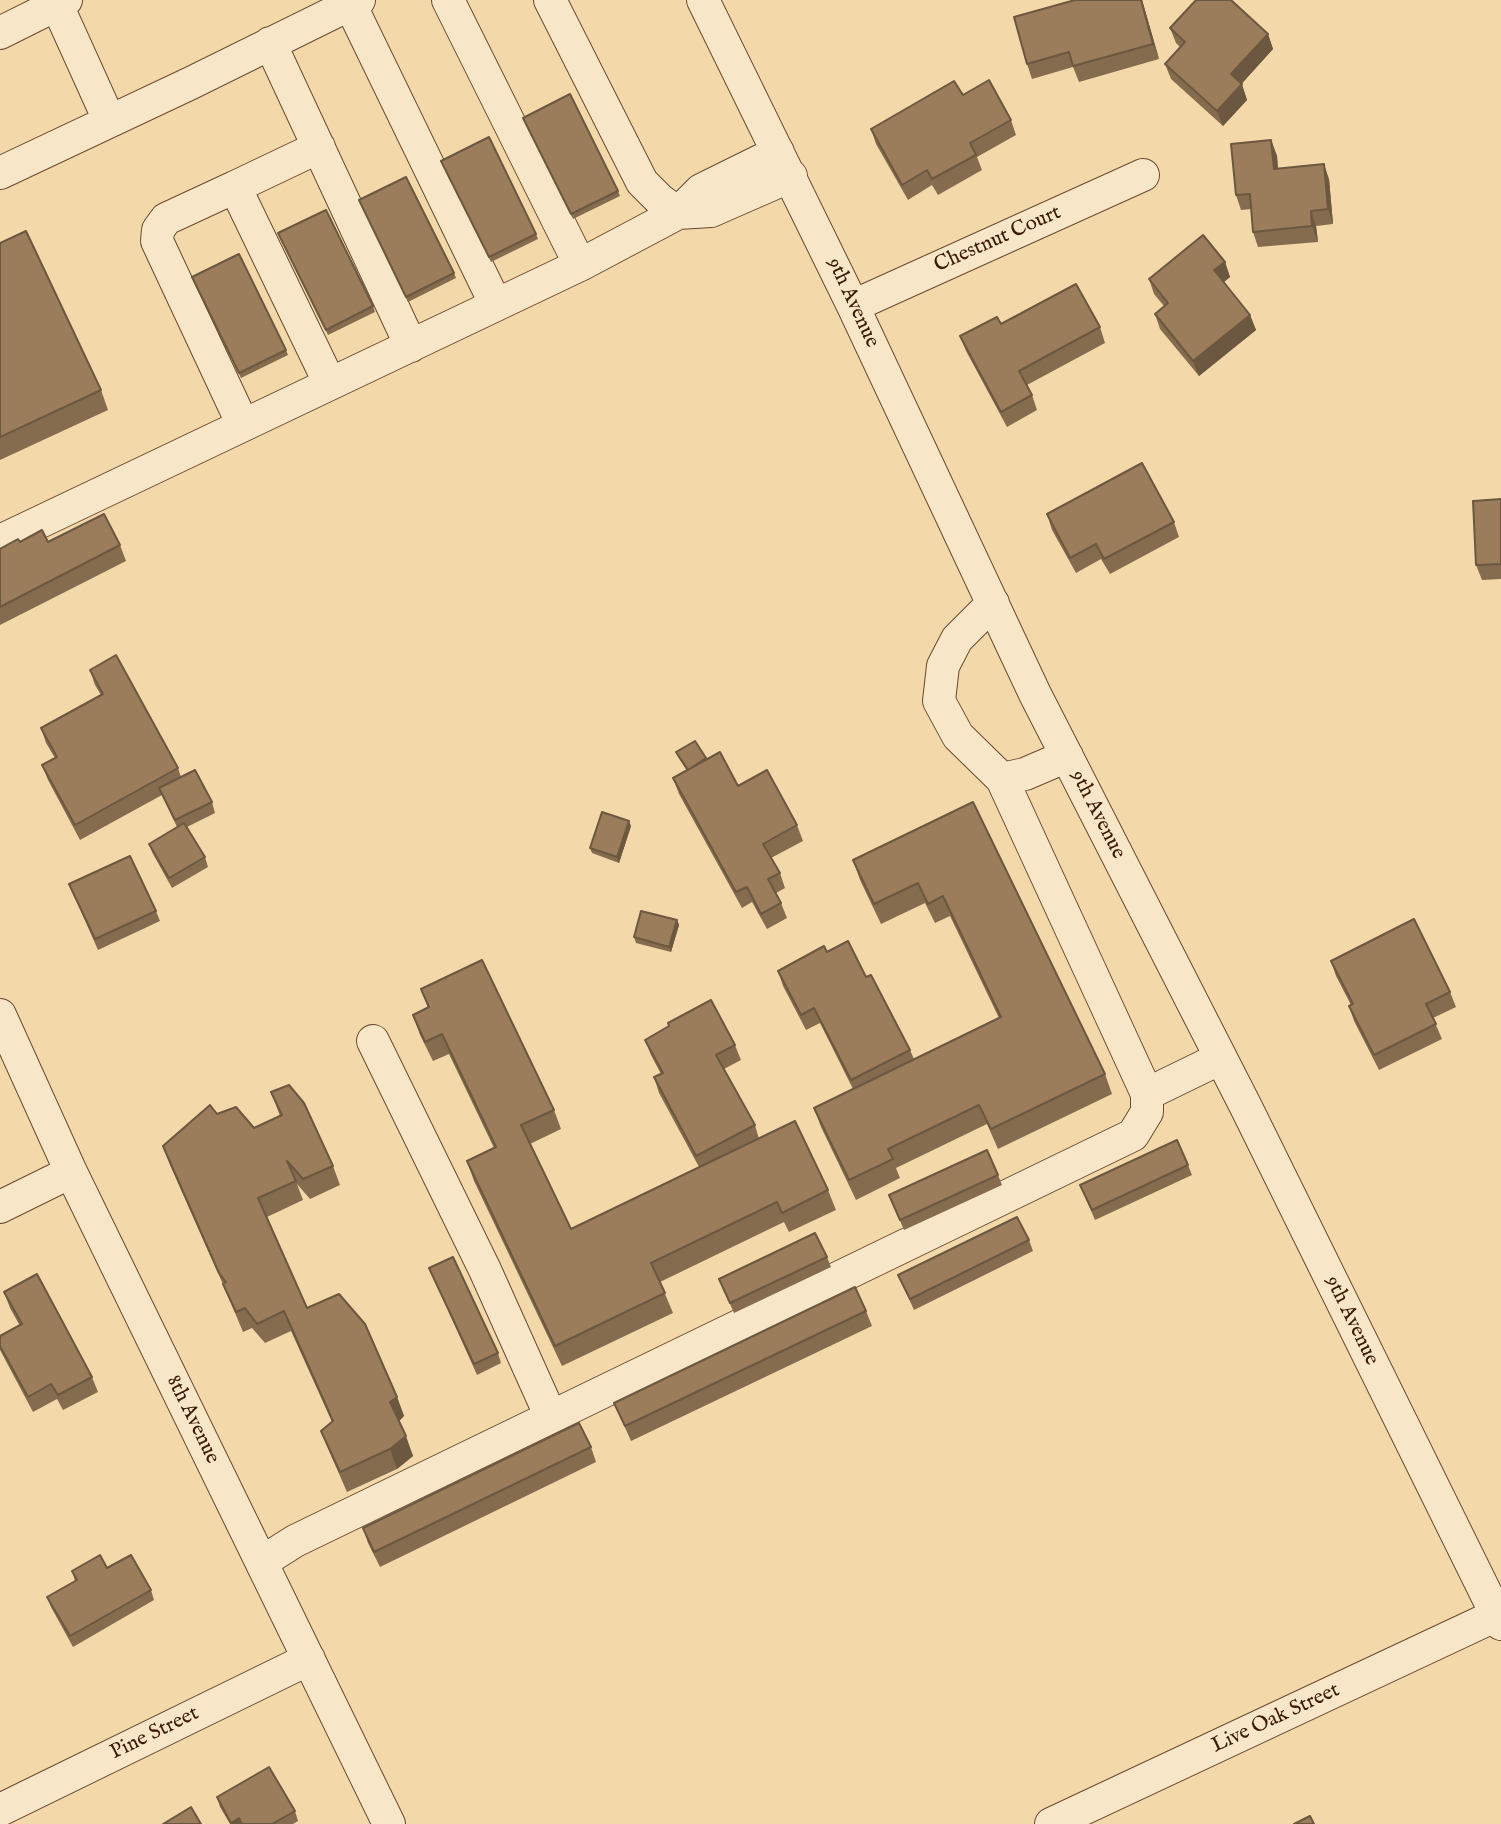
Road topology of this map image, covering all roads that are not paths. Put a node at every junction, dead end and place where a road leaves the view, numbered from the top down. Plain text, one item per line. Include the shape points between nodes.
1 (448, 0) edge
2 (550, 0) edge
3 (704, 0) edge
4 (62, 2) edge
5 (355, 2) edge
6 (0, 33) edge
7 (270, 43) junction
8 (109, 120) junction
9 (319, 147) junction
10 (785, 164) junction
11 (0, 173) edge
12 (1143, 175) dead end
13 (236, 187) junction
14 (678, 213) junction
15 (580, 265) junction
16 (496, 305) junction
17 (853, 306) junction
18 (411, 346) junction
19 (330, 384) junction
20 (243, 425) junction
21 (0, 541) edge
22 (993, 603) junction
23 (1067, 756) junction
24 (1002, 779) junction
25 (0, 1015) edge
26 (373, 1041) dead end
27 (1221, 1058) junction
28 (1147, 1094) junction
29 (71, 1172) junction
30 (0, 1207) edge
31 (551, 1417) junction
32 (262, 1562) junction
33 (1500, 1618) edge
34 (309, 1659) junction
35 (0, 1810) edge
36 (389, 1824) edge
37 (1051, 1824) edge

1 - 15 street
2 - 14 street via 642,182
3 - 10 street, 9th Avenue
4 - 6 street
4 - 8 street
5 - 7 street
5 - 16 street
7 - 8 street
7 - 9 street
8 - 11 street
9 - 13 street
9 - 18 street
10 - 14 street via 701,190
10 - 17 street, 9th Avenue
12 - 17 street, Chestnut Court
13 - 19 street
13 - 20 street via 166,219 157,241
14 - 15 street
15 - 16 street
16 - 18 street
17 - 22 street, 9th Avenue
18 - 19 street
19 - 20 street
20 - 21 street
22 - 23 street, 9th Avenue
22 - 24 street via 957,639 943,666 939,701 958,736
23 - 24 street
23 - 27 street, 9th Avenue
24 - 28 street
25 - 29 street, 8th Avenue
26 - 31 street
27 - 28 street
27 - 33 street, 9th Avenue
28 - 31 street via 1147,1112 1133,1135
29 - 30 street
29 - 32 street, 8th Avenue
31 - 32 street via 295,1541
32 - 34 street, 8th Avenue
33 - 37 street, Live Oak Street
34 - 35 street, Pine Street
34 - 36 street, 8th Avenue

